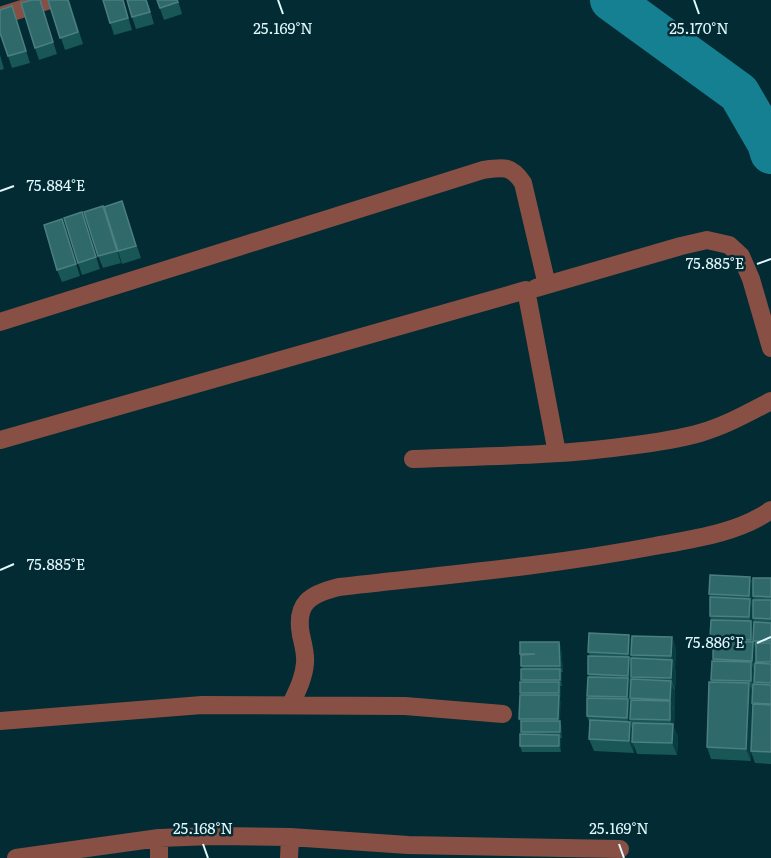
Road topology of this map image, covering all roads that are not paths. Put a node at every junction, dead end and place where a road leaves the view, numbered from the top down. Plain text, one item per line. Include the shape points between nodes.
1 (50, 0) edge
2 (0, 16) edge
3 (547, 285) junction
4 (526, 290) junction
5 (0, 322) edge
6 (771, 348) edge
7 (771, 401) edge
8 (0, 440) edge
9 (557, 453) junction
10 (413, 459) dead end
11 (771, 510) edge
12 (291, 704) junction
13 (503, 714) dead end
14 (0, 721) edge
15 (290, 837) junction
16 (159, 838) junction
17 (620, 849) dead end
18 (408, 852) edge
19 (16, 858) edge
20 (159, 858) edge
21 (289, 858) edge

1 - 2 street
3 - 4 street
3 - 5 street via 523,183 515,171 502,167
3 - 6 street via 707,240 729,245 741,256 751,279
4 - 8 street
4 - 9 street
7 - 9 street via 726,424 671,441
9 - 10 street
11 - 12 street via 705,537 595,558 339,587 317,593 300,612 305,662 302,681
12 - 13 street via 405,706
12 - 14 street via 202,705
15 - 16 street
15 - 18 street
15 - 21 street
16 - 19 street
16 - 20 street
17 - 18 street

